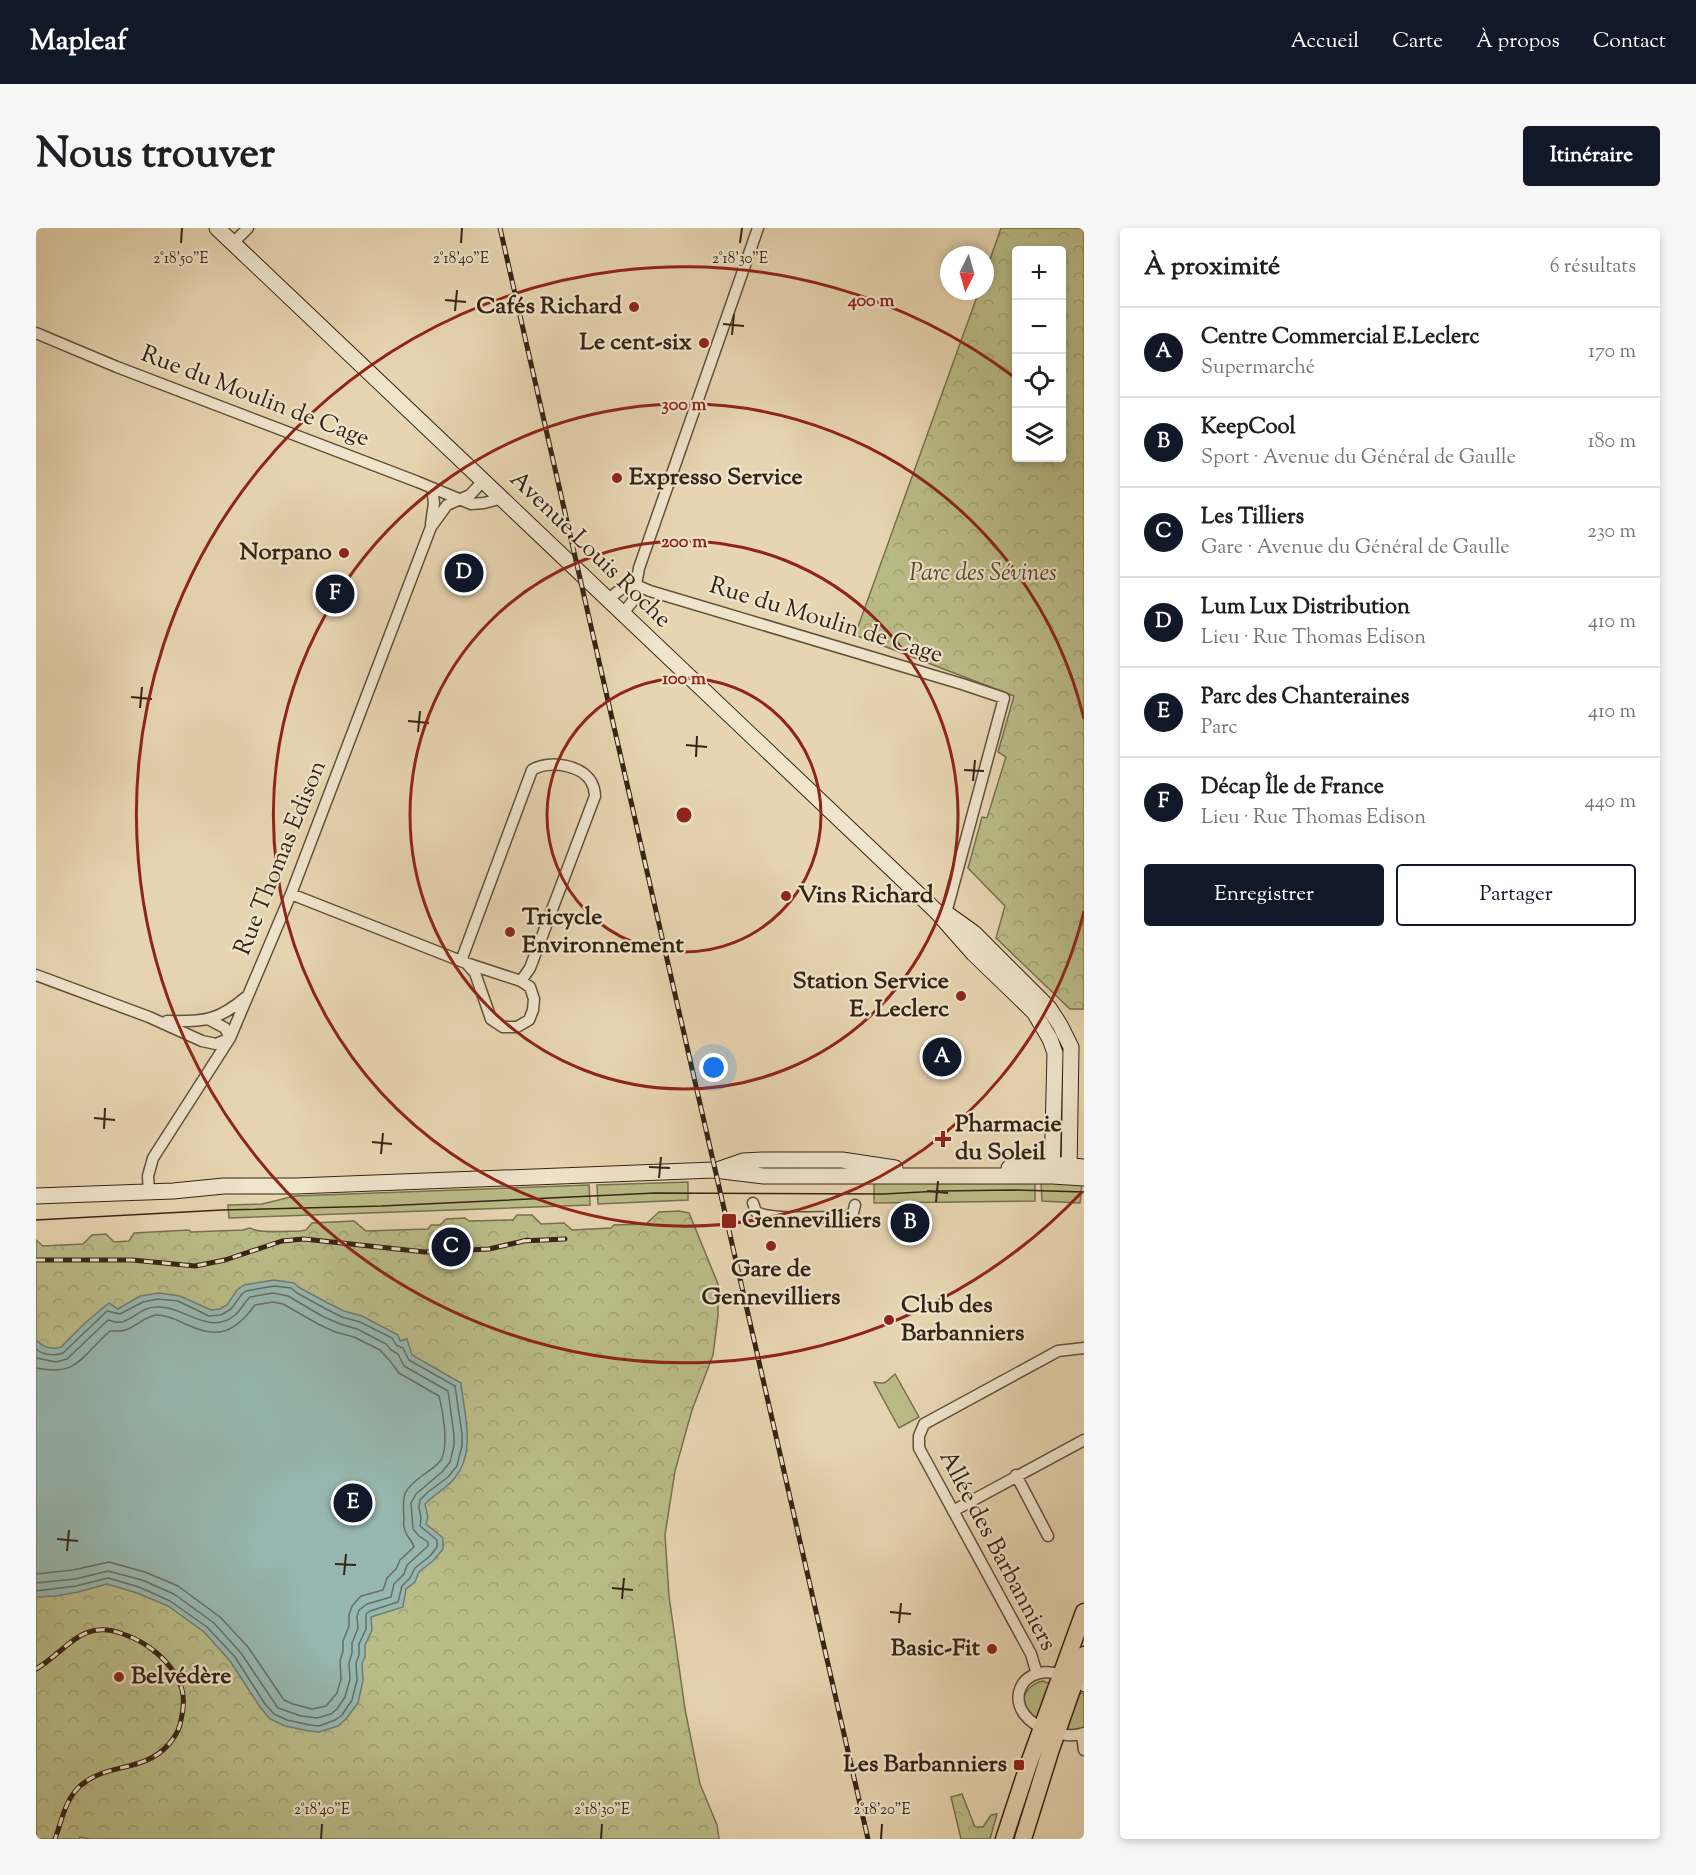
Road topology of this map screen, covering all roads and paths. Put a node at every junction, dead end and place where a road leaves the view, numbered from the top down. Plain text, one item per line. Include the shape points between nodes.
1 (217, 228) edge
2 (248, 228) edge
3 (758, 228) edge
4 (233, 243) junction
5 (36, 333) edge
6 (484, 480) junction
7 (432, 488) junction
8 (503, 498) junction
9 (460, 499) junction
10 (431, 527) junction
11 (636, 585) junction
12 (608, 598) junction
13 (623, 613) junction
14 (291, 894) junction
15 (930, 905) junction
16 (946, 913) junction
17 (464, 962) junction
18 (36, 975) edge
19 (521, 981) junction
20 (249, 995) junction
21 (210, 1020) junction
22 (161, 1021) junction
23 (230, 1038) junction
24 (202, 1041) junction
25 (212, 1066) junction
26 (1052, 1170) junction
27 (1076, 1172) edge
28 (149, 1191) junction
29 (36, 1196) edge
30 (753, 1203) dead end
31 (855, 1205) dead end
32 (1084, 1348) edge
33 (1084, 1440) edge
34 (1016, 1475) junction
35 (953, 1511) junction
36 (1048, 1536) dead end
37 (1084, 1612) edge
38 (1084, 1655) edge
39 (1037, 1674) junction
40 (1074, 1681) edge
41 (1049, 1731) junction
42 (1083, 1734) edge
43 (1084, 1750) edge
44 (1004, 1839) edge
45 (1023, 1839) edge

1 - 4 main road, Avenue Louis Roche
2 - 4 street
3 - 11 street
4 - 6 main road, Avenue Louis Roche
5 - 7 street, Rue du Moulin de Cage
6 - 8 main road, Avenue Louis Roche
6 - 9 street via 470,495
7 - 9 street, Rue du Moulin de Cage
7 - 10 street, Rue Thomas Edison
8 - 9 street, Rue du Moulin de Cage via 477,504
8 - 12 main road, Avenue Louis Roche
9 - 10 street, Rue Thomas Edison via 444,508
10 - 14 street, Rue Thomas Edison
11 - 12 street via 624,587
11 - 13 street via 637,593
11 - 16 street, Rue du Moulin de Cage via 1004,698
12 - 13 main road, Avenue Louis Roche
13 - 15 main road, Avenue Louis Roche
14 - 17 street
14 - 20 street, Rue Thomas Edison
15 - 16 main road, Avenue Louis Roche
15 - 26 main road, Avenue Louis Roche via 1034,1012 1050,1039 1055,1053
16 - 27 main road, Avenue Louis Roche via 974,933 1049,1008 1060,1025 1071,1047
17 - 19 street
17 - 19 street via 475,973 491,1019 503,1028 517,1027 529,1020 534,1010 530,987
17 - 19 street via 532,770 539,765 557,764 575,769 589,778 595,796 530,968
18 - 22 street
20 - 21 street
20 - 23 street, Rue Thomas Edison
21 - 22 street
21 - 23 street via 225,1028
22 - 24 street
23 - 24 street via 216,1044
23 - 25 street, Rue Thomas Edison
24 - 25 street
25 - 28 street, Rue Thomas Edison via 153,1158
26 - 27 main road
26 - 28 main road via 750,1168 296,1186 266,1194
28 - 29 main road
30 - 31 street via 756,1212 765,1216 846,1216 853,1213
32 - 35 street, Allée des Barbanniers via 1058,1351 924,1425 919,1448
33 - 34 street
34 - 35 street
34 - 36 street
35 - 39 street, Allée des Barbanniers via 1031,1654
37 - 40 main road
38 - 40 main road
39 - 40 street via 1047,1672
39 - 41 street via 1020,1687 1019,1706 1028,1720
40 - 41 main road
41 - 42 street
41 - 44 main road
41 - 45 main road
42 - 43 street

